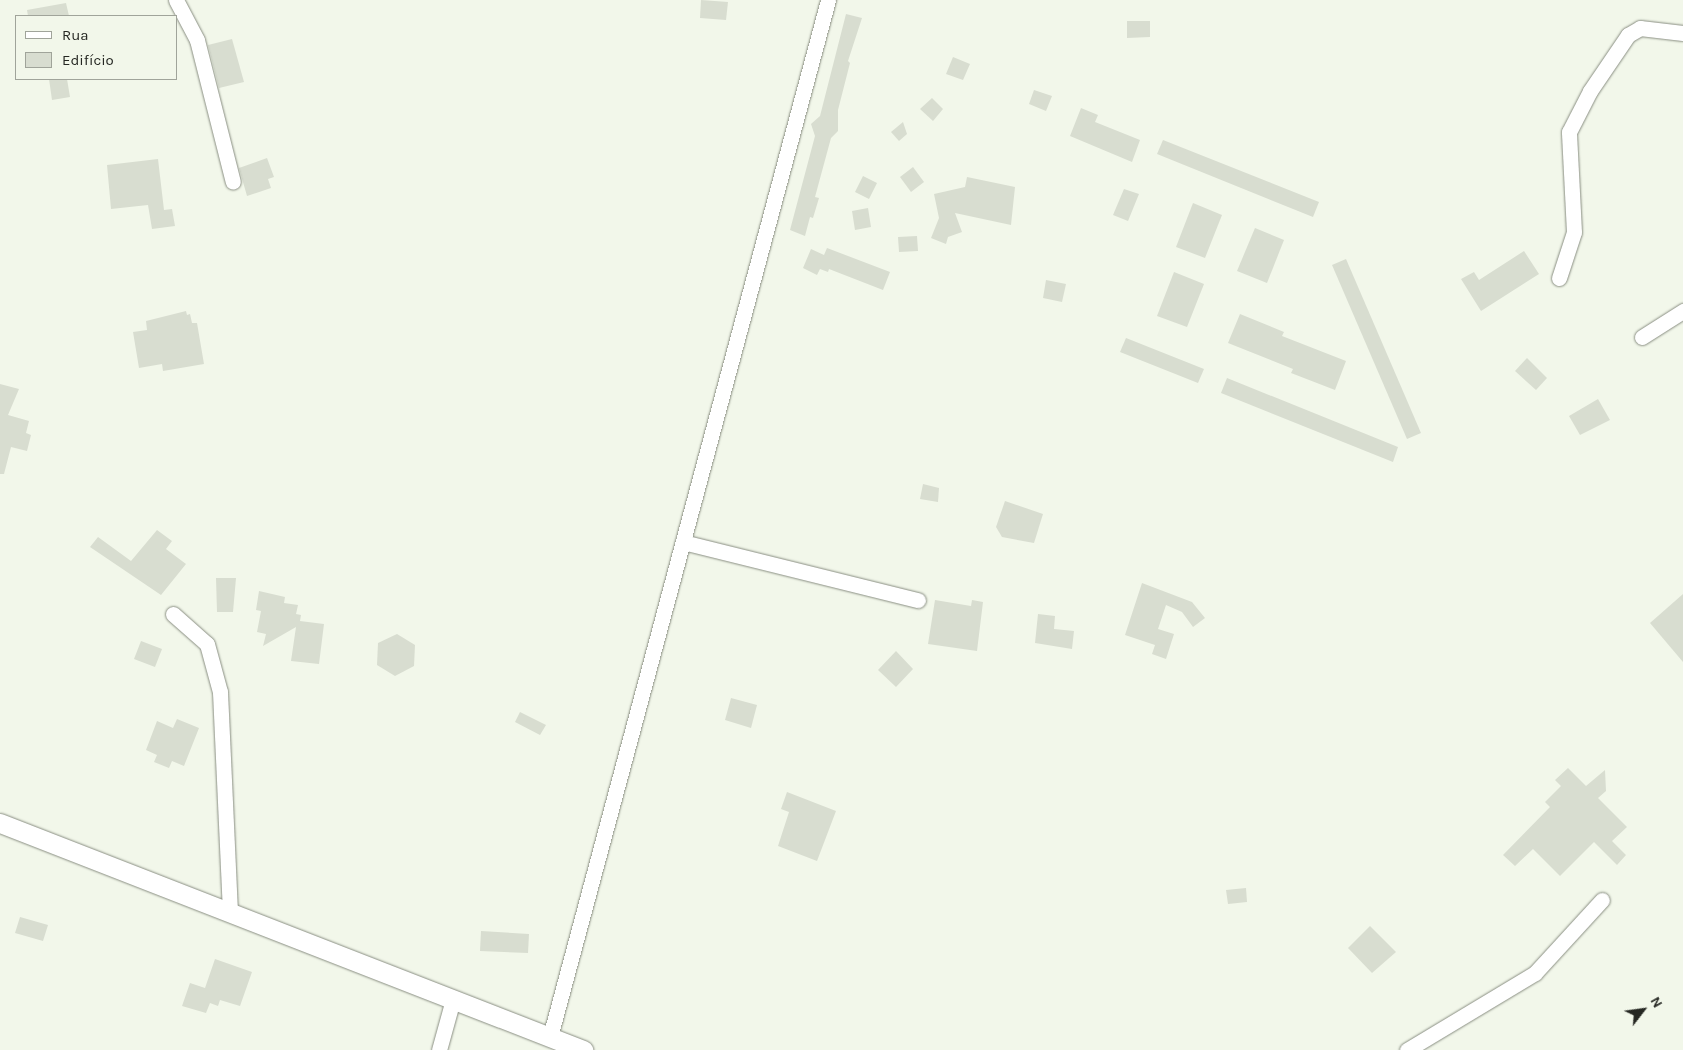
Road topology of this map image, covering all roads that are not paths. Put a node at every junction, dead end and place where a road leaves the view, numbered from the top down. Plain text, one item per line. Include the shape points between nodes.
1 (176, 0) edge
2 (828, 0) edge
3 (1683, 33) edge
4 (233, 182) dead end
5 (1559, 278) dead end
6 (1683, 311) edge
7 (1642, 337) dead end
8 (683, 542) junction
9 (918, 600) dead end
10 (173, 614) dead end
11 (0, 823) edge
12 (1602, 900) dead end
13 (230, 912) junction
14 (453, 999) junction
15 (550, 1037) junction
16 (439, 1050) edge
17 (583, 1050) edge
18 (1407, 1050) edge

1 - 4 street via 197,40
2 - 8 street
3 - 5 street via 1640,28 1628,35 1590,90 1569,132 1574,232
6 - 7 street
8 - 9 street
8 - 15 street
10 - 13 street via 207,644 220,692
11 - 13 street
12 - 18 street via 1535,973
13 - 14 street
14 - 15 street
14 - 16 street
15 - 17 street

